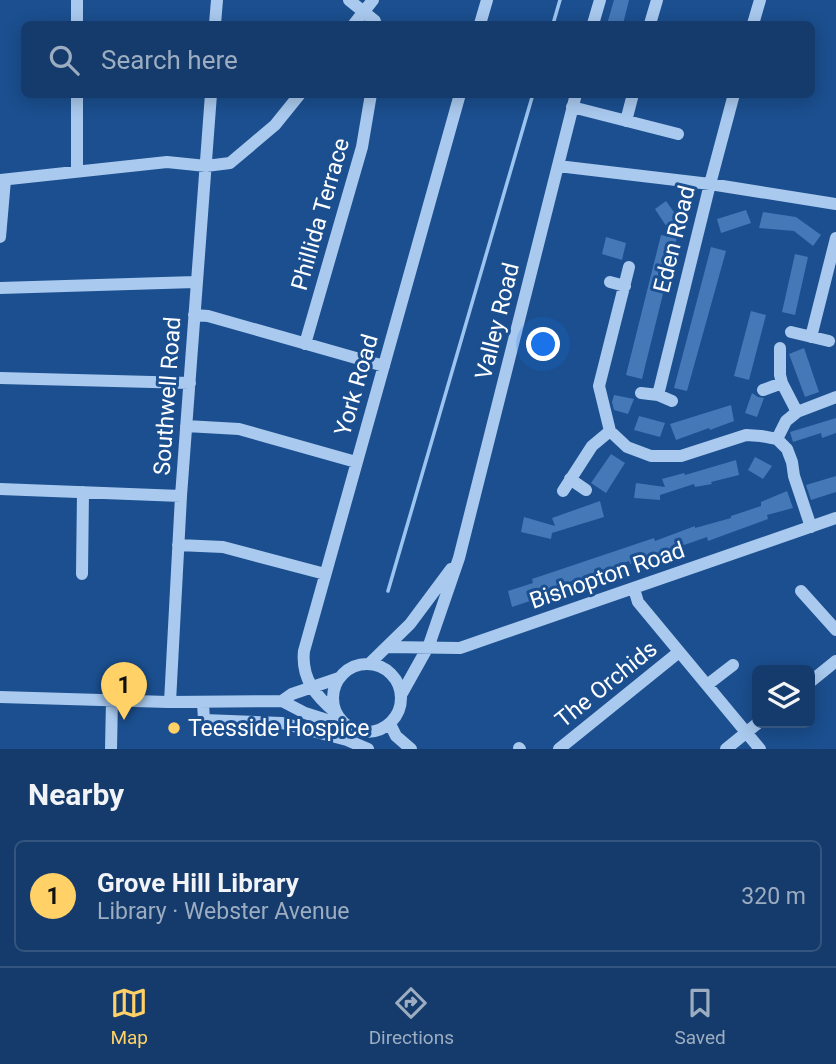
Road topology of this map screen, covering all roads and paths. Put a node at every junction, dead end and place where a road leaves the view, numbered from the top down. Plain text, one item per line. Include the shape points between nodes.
1 (77, 0) edge
2 (217, 0) edge
3 (349, 0) edge
4 (373, 0) edge
5 (487, 0) edge
6 (600, 0) edge
7 (657, 0) edge
8 (760, 0) edge
9 (364, 11) junction
10 (77, 21) edge
11 (215, 21) edge
12 (356, 21) edge
13 (375, 21) edge
14 (481, 21) edge
15 (594, 21) edge
16 (651, 21) edge
17 (754, 21) edge
18 (77, 98) edge
19 (211, 98) edge
20 (297, 98) edge
21 (369, 98) edge
22 (459, 98) edge
23 (632, 98) edge
24 (733, 98) edge
25 (574, 101) edge
26 (626, 121) junction
27 (678, 134) dead end
28 (206, 166) junction
29 (558, 166) junction
30 (77, 170) junction
31 (2, 180) edge
32 (710, 184) junction
33 (836, 204) edge
34 (0, 237) edge
35 (836, 237) edge
36 (629, 267) dead end
37 (195, 282) junction
38 (610, 282) dead end
39 (625, 286) junction
40 (0, 288) edge
41 (194, 315) junction
42 (791, 332) dead end
43 (811, 337) junction
44 (830, 341) dead end
45 (305, 344) junction
46 (780, 348) dead end
47 (384, 366) junction
48 (0, 379) edge
49 (190, 383) junction
50 (782, 383) junction
51 (763, 390) dead end
52 (641, 393) dead end
53 (658, 395) junction
54 (836, 397) edge
55 (672, 401) dead end
56 (796, 412) junction
57 (186, 426) junction
58 (610, 431) junction
59 (777, 439) junction
60 (356, 462) junction
61 (570, 479) junction
62 (0, 489) edge
63 (586, 490) dead end
64 (563, 491) dead end
65 (83, 492) junction
66 (181, 496) junction
67 (836, 518) edge
68 (811, 527) junction
69 (178, 545) junction
70 (459, 558) junction
71 (82, 574) dead end
72 (325, 574) junction
73 (634, 589) junction
74 (801, 592) dead end
75 (836, 630) edge
76 (428, 646) junction
77 (387, 647) junction
78 (679, 652) junction
79 (836, 661) edge
80 (369, 664) junction
81 (733, 665) dead end
82 (339, 678) junction
83 (815, 678) edge
84 (707, 685) junction
85 (312, 687) junction
86 (401, 695) junction
87 (0, 697) edge
88 (112, 700) junction
89 (282, 701) junction
90 (170, 702) junction
91 (203, 703) junction
92 (336, 713) junction
93 (390, 724) junction
94 (752, 728) edge
95 (348, 731) junction
96 (747, 732) junction
97 (111, 749) edge
98 (368, 749) edge
99 (411, 749) edge
100 (559, 749) edge
101 (726, 749) edge
102 (760, 749) edge

1 - 10 street
2 - 11 street
3 - 9 street
4 - 9 street
5 - 14 street
6 - 15 street
7 - 16 street
8 - 17 street
9 - 12 street
9 - 13 street
18 - 30 street
19 - 28 street, Southwell Road
20 - 28 street via 275,125 230,163
21 - 45 street, Phillida Terrace via 362,147
22 - 47 street, York Road
23 - 26 street
24 - 32 street, Eden Road
25 - 26 street
25 - 29 street, Valley Road
26 - 27 street
28 - 30 street via 167,162
28 - 37 street, Southwell Road
29 - 32 street
29 - 70 street, Valley Road
30 - 31 street
31 - 34 street
32 - 33 street
32 - 53 street, Eden Road
35 - 43 street
36 - 39 street
37 - 40 street
37 - 41 street, Southwell Road
38 - 39 street
39 - 58 street via 599,386
41 - 45 street
41 - 49 street, Southwell Road
42 - 43 street
43 - 44 street
45 - 47 street
46 - 50 street
47 - 60 street, York Road
48 - 49 street
49 - 57 street, Southwell Road
50 - 51 street
50 - 56 street
52 - 53 street
53 - 55 street
54 - 56 street
56 - 59 street
57 - 60 street via 239,429
57 - 66 street, Southwell Road
58 - 59 street via 627,447 651,456 681,456 746,435
58 - 61 street via 592,446
59 - 68 street via 787,449
60 - 72 street, York Road
61 - 63 street
61 - 64 street
62 - 65 street
65 - 66 street
65 - 71 street
66 - 69 street, Southwell Road
67 - 68 street, Bishopton Road
68 - 73 street, Bishopton Road
69 - 72 street via 223,547
69 - 90 street, Southwell Road
70 - 76 street, Valley Road
70 - 77 street, Valley Road
72 - 85 street, York Road via 302,666
73 - 76 street, Bishopton Road via 460,648
73 - 78 street via 638,602
74 - 75 street
76 - 77 street, Bishopton Road
76 - 86 street, Valley Road
77 - 80 street, Valley Road
78 - 84 street
78 - 100 street, The Orchids
79 - 83 street
80 - 82 street via 352,667
80 - 86 street via 394,677
81 - 84 street
82 - 85 street
82 - 92 street via 332,695
84 - 96 street
85 - 89 street
85 - 92 street
86 - 93 street via 401,706
87 - 88 street
88 - 90 street
88 - 97 street
89 - 91 street
89 - 95 street
90 - 91 street
91 - 95 street via 204,720
92 - 95 street
93 - 95 street via 371,732
93 - 99 street
94 - 96 street
95 - 98 street
96 - 101 street
96 - 102 street

